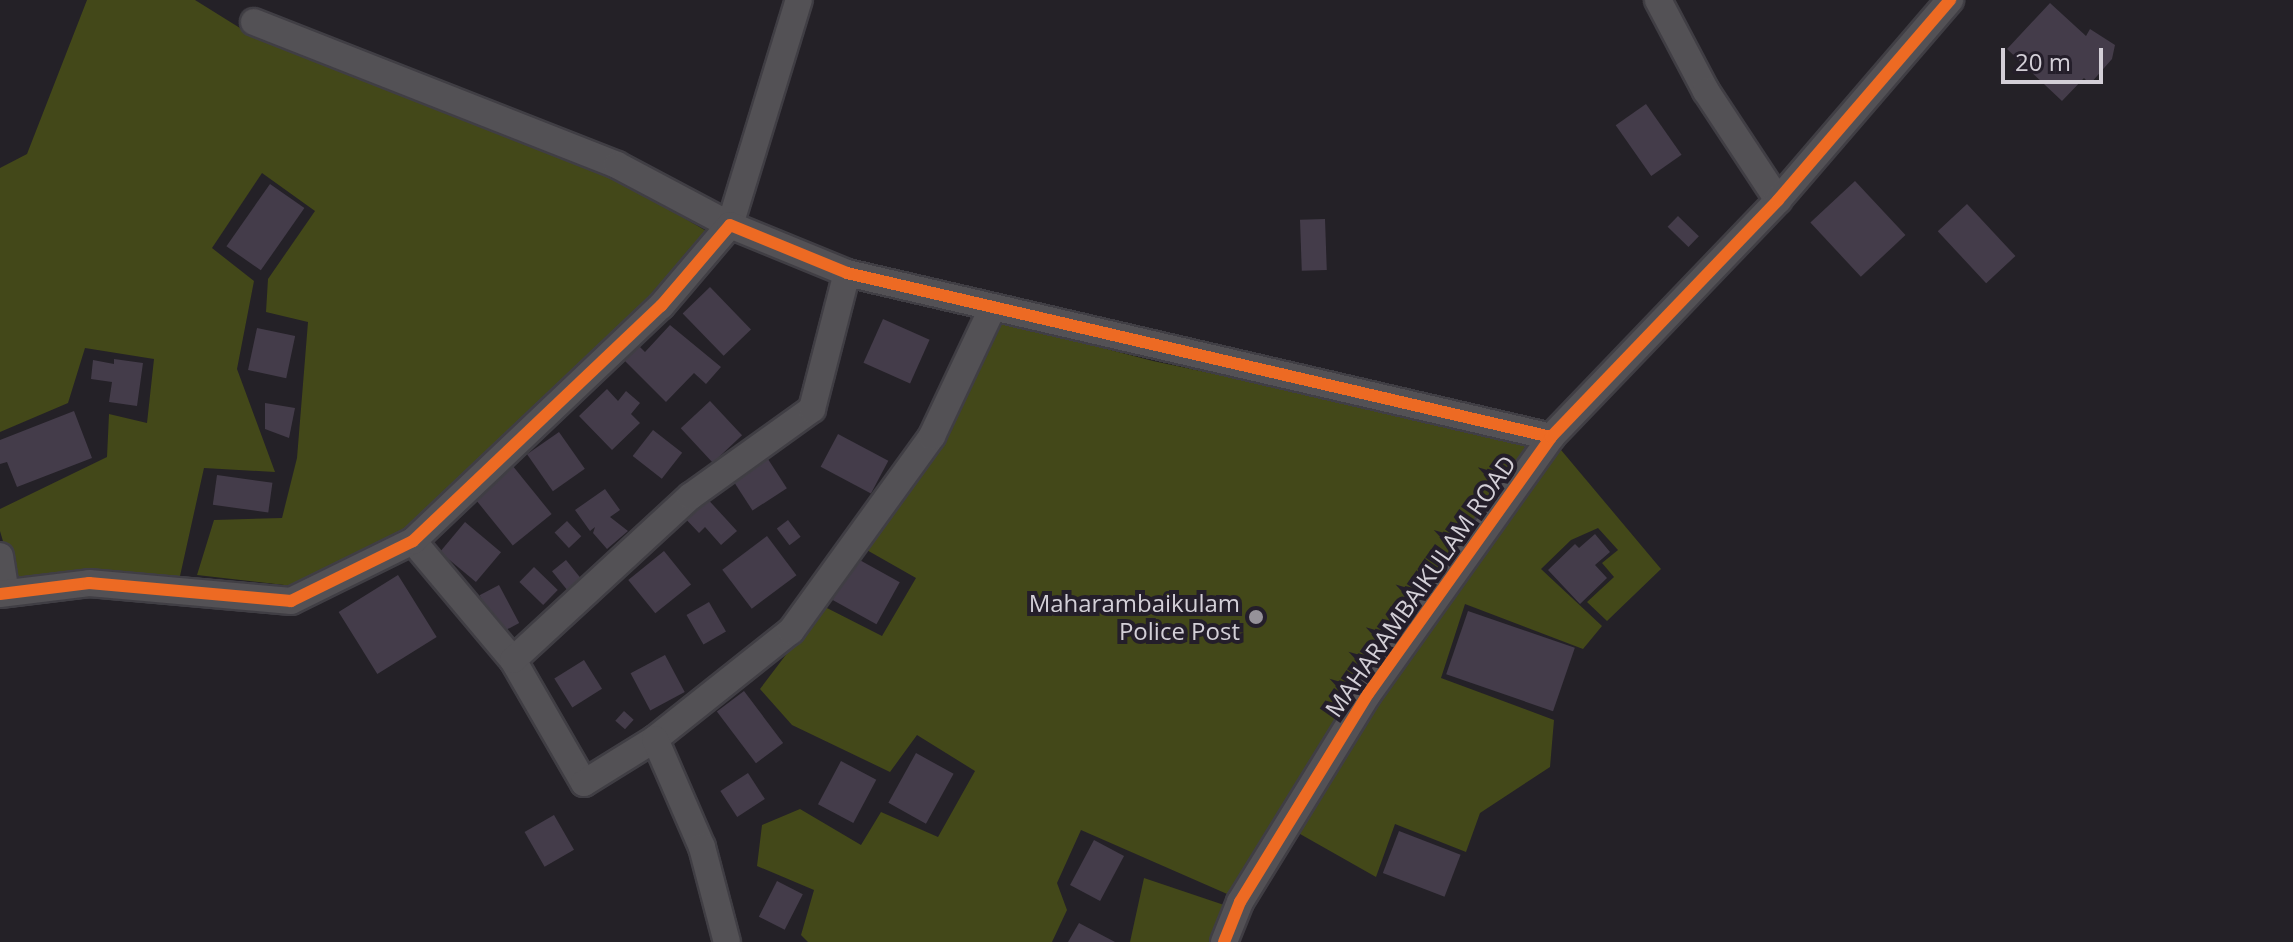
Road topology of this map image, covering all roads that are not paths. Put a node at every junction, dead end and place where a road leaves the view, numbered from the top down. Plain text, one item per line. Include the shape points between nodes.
1 (799, 0) edge
2 (1658, 0) edge
3 (1950, 0) edge
4 (254, 22) dead end
5 (1778, 200) junction
6 (730, 225) junction
7 (847, 273) junction
8 (992, 309) junction
9 (1551, 437) junction
10 (413, 541) junction
11 (0, 556) edge
12 (3, 593) edge
13 (513, 660) junction
14 (655, 739) junction
15 (727, 942) edge
16 (1224, 942) edge

1 - 6 street
2 - 5 street via 1706,91
3 - 5 street, MAHARAMBAIKULAM ROAD
4 - 6 street via 617,165
5 - 9 street, MAHARAMBAIKULAM ROAD
6 - 7 street
6 - 10 street via 661,306
7 - 8 street
7 - 13 street via 812,409 691,496
8 - 9 street
8 - 14 street via 932,436 791,631
9 - 16 street, MAHARAMBAIKULAM ROAD via 1368,694 1240,902
10 - 12 street via 291,601 89,583
10 - 13 street
11 - 12 street
13 - 14 street via 584,783
14 - 15 street via 702,847

